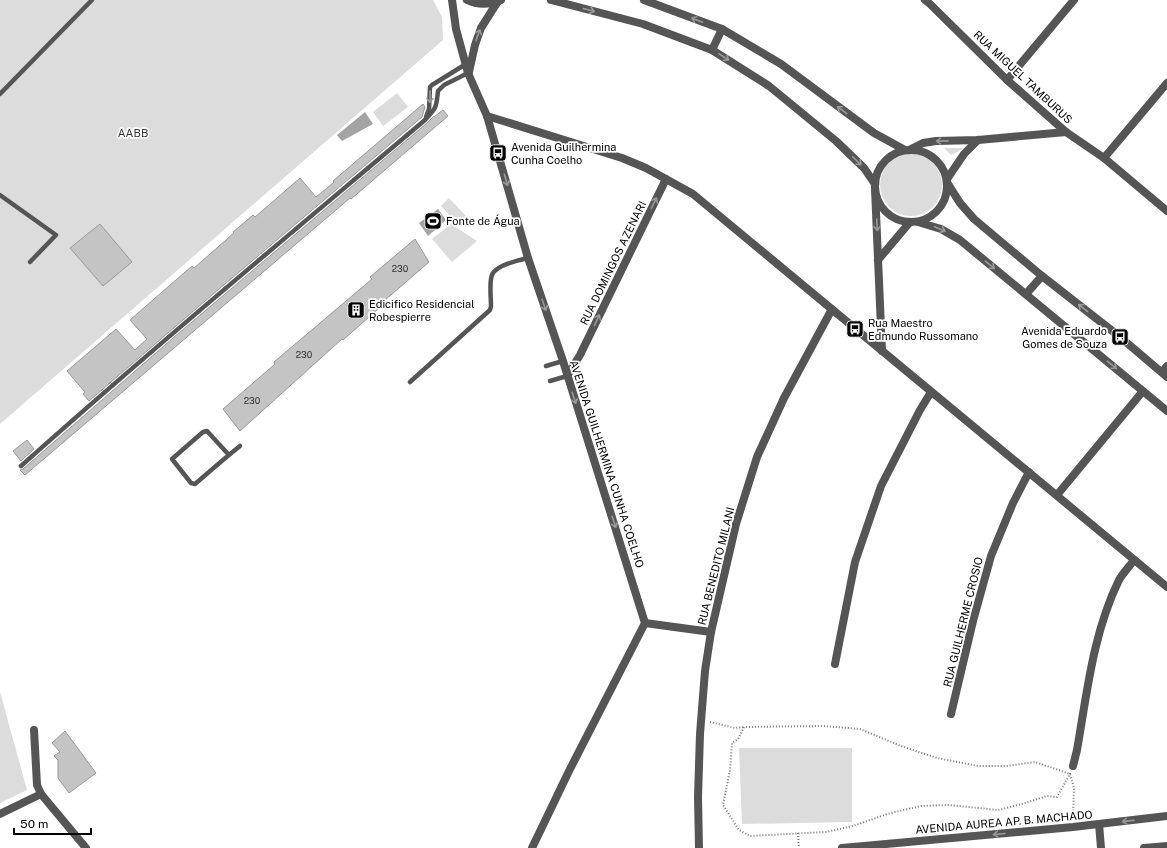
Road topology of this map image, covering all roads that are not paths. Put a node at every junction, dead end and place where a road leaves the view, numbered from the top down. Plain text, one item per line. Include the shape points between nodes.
1 (92, 0) edge
2 (452, 0) edge
3 (467, 0) edge
4 (551, 0) edge
5 (644, 0) edge
6 (1074, 0) edge
7 (499, 1) edge
8 (929, 1) edge
9 (722, 29) junction
10 (712, 50) junction
11 (466, 64) junction
12 (468, 73) junction
13 (1007, 80) junction
14 (1167, 83) edge
15 (0, 94) edge
16 (487, 116) junction
17 (425, 120) junction
18 (1066, 132) junction
19 (978, 140) junction
20 (907, 150) junction
21 (1104, 158) junction
22 (666, 179) junction
23 (947, 182) junction
24 (875, 187) junction
25 (0, 195) edge
26 (1167, 211) edge
27 (914, 222) junction
28 (528, 258) junction
29 (878, 260) junction
30 (30, 262) dead end
31 (1042, 276) junction
32 (1026, 294) junction
33 (832, 309) junction
34 (882, 351) junction
35 (580, 355) junction
36 (563, 361) junction
37 (546, 366) dead end
38 (1165, 372) edge
39 (567, 376) junction
40 (550, 381) dead end
41 (410, 382) dead end
42 (1144, 391) junction
43 (931, 392) junction
44 (1167, 411) edge
45 (240, 446) dead end
46 (229, 455) junction
47 (21, 466) dead end
48 (1029, 472) junction
49 (1057, 495) junction
50 (1134, 560) junction
51 (1167, 587) edge
52 (645, 624) junction
53 (711, 632) junction
54 (835, 664) dead end
55 (951, 714) dead end
56 (34, 730) dead end
57 (1071, 770) road end
58 (41, 794) junction
59 (0, 814) edge
60 (1167, 816) edge
61 (1099, 824) junction
62 (1167, 846) edge
63 (86, 848) edge
64 (532, 848) edge
65 (700, 848) edge
66 (842, 848) edge
67 (1101, 848) edge
68 (1144, 848) edge

1 - 15 lane
2 - 11 street, AVENIDA GUILHERMINA CUNHA COELHO via 456,28
3 - 7 street via 484,4
4 -> 10 street via 643,24
9 -> 5 street
6 - 13 street
12 -> 7 street via 474,45 481,28
8 - 13 street, RUA MIGUEL TAMBURUS
9 - 10 street
20 -> 9 street via 874,133 781,64
10 -> 24 street via 769,86 836,141 864,168
11 - 12 street, AVENIDA GUILHERMINA CUNHA COELHO
11 -> 17 lane via 430,87 429,109
12 - 16 street, AVENIDA GUILHERMINA CUNHA COELHO
12 - 17 lane via 438,91 437,105
13 - 18 street, RUA MIGUEL TAMBURUS
14 - 21 street
16 - 22 street via 622,158
16 -> 28 street, AVENIDA GUILHERMINA CUNHA COELHO
17 - 47 lane via 194,315
18 - 19 street
18 - 21 street, RUA MIGUEL TAMBURUS
19 -> 20 street via 936,141
19 - 23 street via 964,154
20 - 23 street via 929,154 939,162
20 - 24 street via 890,156 879,168
21 - 26 street, RUA MIGUEL TAMBURUS
22 - 33 street via 693,194
35 -> 22 street, RUA DOMINGOS AZENARI
23 - 27 street via 946,197 940,208 930,217
23 - 31 street via 974,219
24 - 27 street via 878,201 885,211 895,218
24 -> 29 street
25 - 30 lane via 56,235
27 - 29 street
27 -> 32 street via 941,229 960,240
28 -> 36 street, AVENIDA GUILHERMINA CUNHA COELHO
28 - 41 lane via 510,262 494,272 491,279 490,310
29 - 34 street
31 - 32 street
38 -> 31 street
32 -> 42 street
33 - 34 street
33 - 53 street, RUA BENEDITO MILANI via 784,398 757,457 736,524
34 - 43 street
35 - 36 street
35 - 39 street, RUA DOMINGOS AZENARI
36 - 37 lane
36 - 39 street, AVENIDA GUILHERMINA CUNHA COELHO
39 - 40 lane
39 -> 52 street, AVENIDA GUILHERMINA CUNHA COELHO
42 - 44 street
42 - 49 street
43 - 48 street
43 - 54 street via 881,486 855,562
45 - 46 lane
46 - 46 lane via 206,431 172,459 194,484
48 - 49 street
48 - 55 street, RUA GUILHERME CROSIO via 991,556
49 - 50 street
50 - 51 street
50 - 57 street via 1120,579 1106,611 1094,652 1077,750
52 - 53 street
52 - 64 street
53 - 65 street, RUA BENEDITO MILANI via 701,721 698,797
56 - 58 street via 37,784
58 - 59 street
58 - 63 street
60 -> 61 street, AVENIDA AUREA AP. B. MACHADO
61 -> 66 street, AVENIDA AUREA AP. B. MACHADO
61 - 67 street
62 - 68 street

